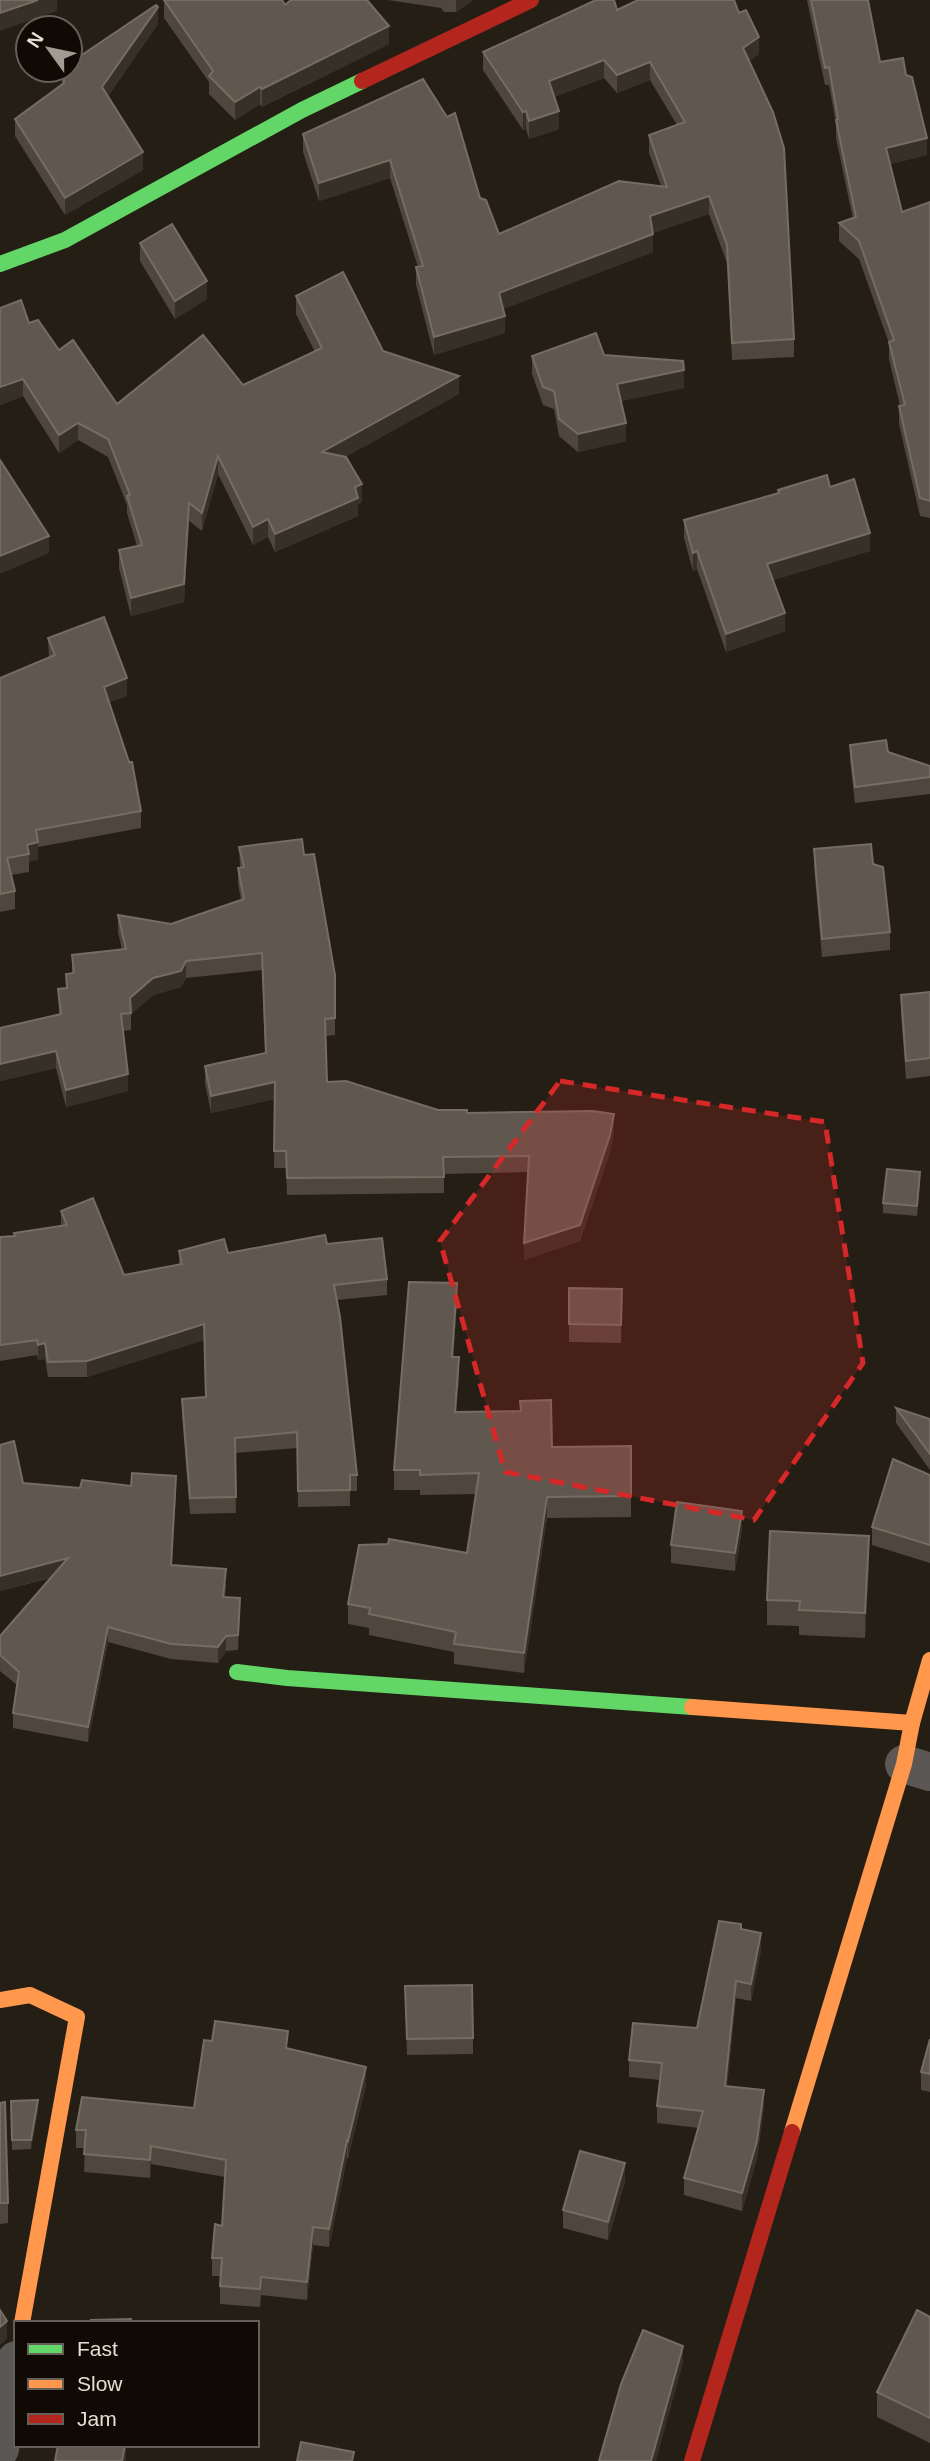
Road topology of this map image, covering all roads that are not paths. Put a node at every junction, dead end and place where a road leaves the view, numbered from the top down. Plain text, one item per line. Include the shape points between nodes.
1 (531, 0) edge
2 (0, 264) edge
3 (930, 1660) edge
4 (237, 1672) dead end
5 (912, 1723) junction
6 (917, 1768) edge
7 (0, 2000) edge
8 (22, 2321) edge
9 (14, 2371) edge
10 (0, 2449) edge
11 (692, 2461) edge

1 - 2 street via 302,110 65,240
3 - 5 street
4 - 5 street
5 - 6 street
6 - 11 street
7 - 8 street via 30,1995 77,2017
9 - 10 street

